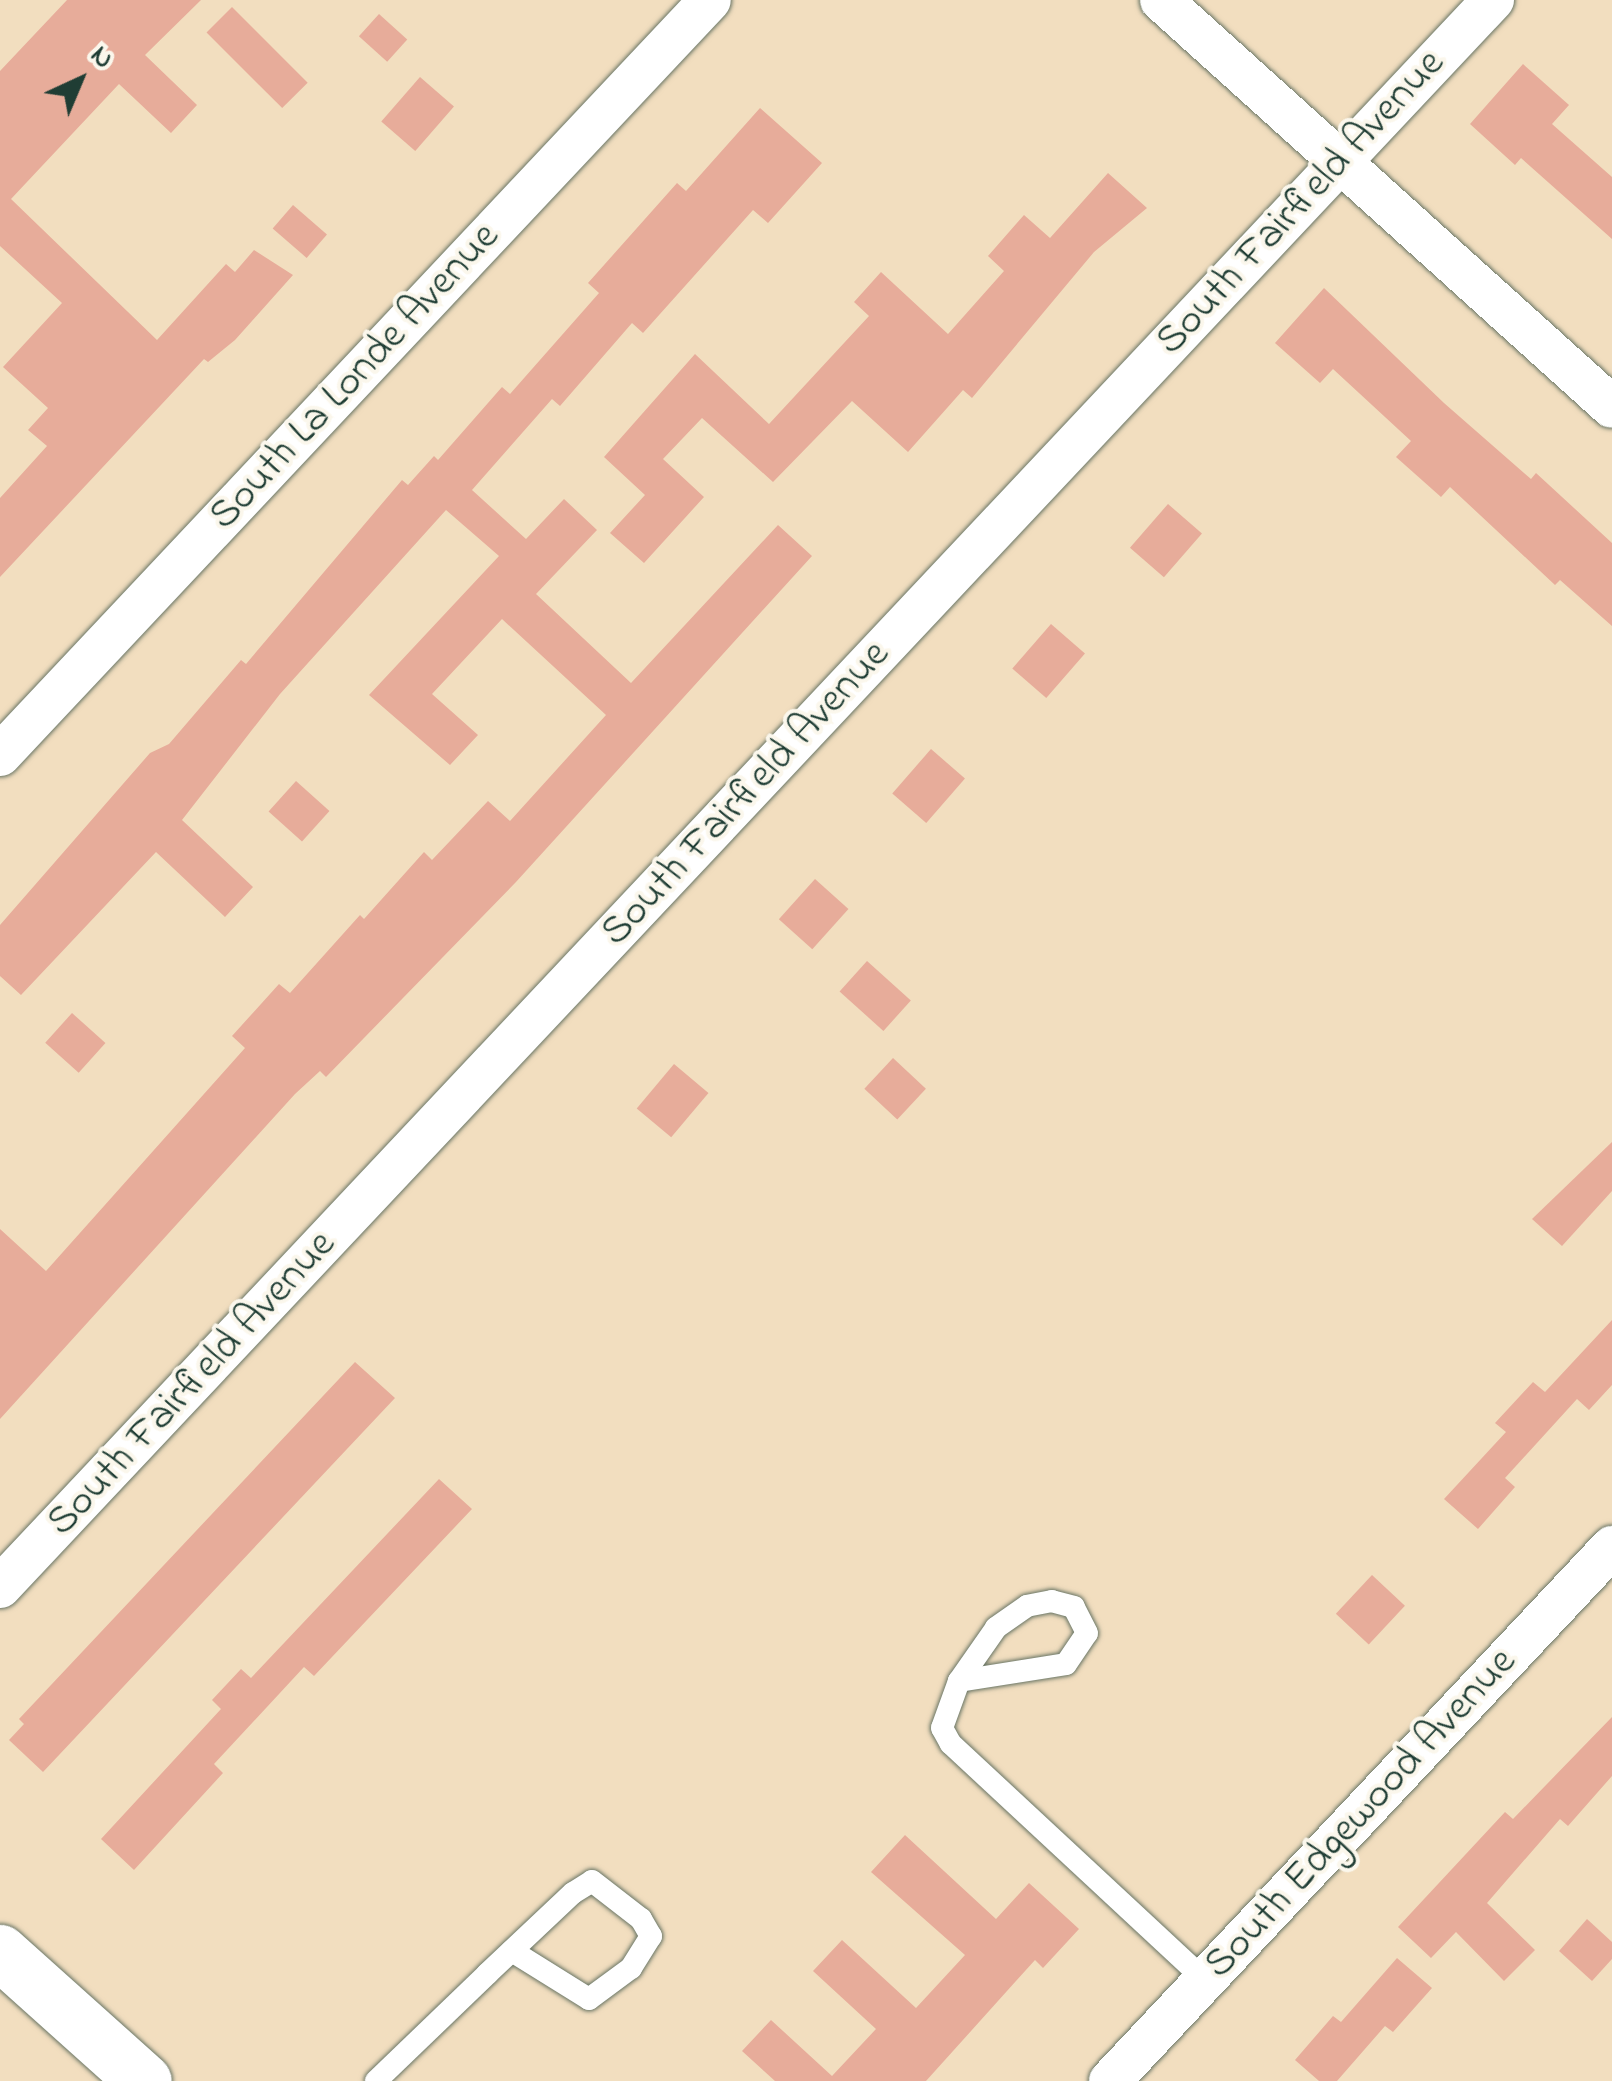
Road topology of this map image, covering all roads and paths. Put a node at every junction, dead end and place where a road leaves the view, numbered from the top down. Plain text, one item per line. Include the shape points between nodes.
1 (710, 0) edge
2 (1161, 0) edge
3 (1493, 0) edge
4 (1340, 162) junction
5 (1612, 407) edge
6 (0, 755) edge
7 (1612, 1547) edge
8 (0, 1588) edge
9 (959, 1681) junction
10 (512, 1951) junction
11 (0, 1952) edge
12 (1205, 1980) junction
13 (144, 2081) edge
14 (376, 2081) edge
15 (1110, 2081) edge

1 - 6 street, South La Londe Avenue
2 - 4 street
3 - 4 street, South Fairfield Avenue
4 - 5 street
4 - 8 street, South Fairfield Avenue
7 - 12 street, South Edgewood Avenue
9 - 9 lane via 996,1628 1027,1606 1052,1601 1074,1607 1082,1618 1087,1633 1066,1664
9 - 12 lane via 943,1710 942,1728 951,1744
10 - 10 lane via 592,1882 641,1919 651,1936 631,1968 590,1998
10 - 14 lane
11 - 13 street
12 - 15 street, South Edgewood Avenue

